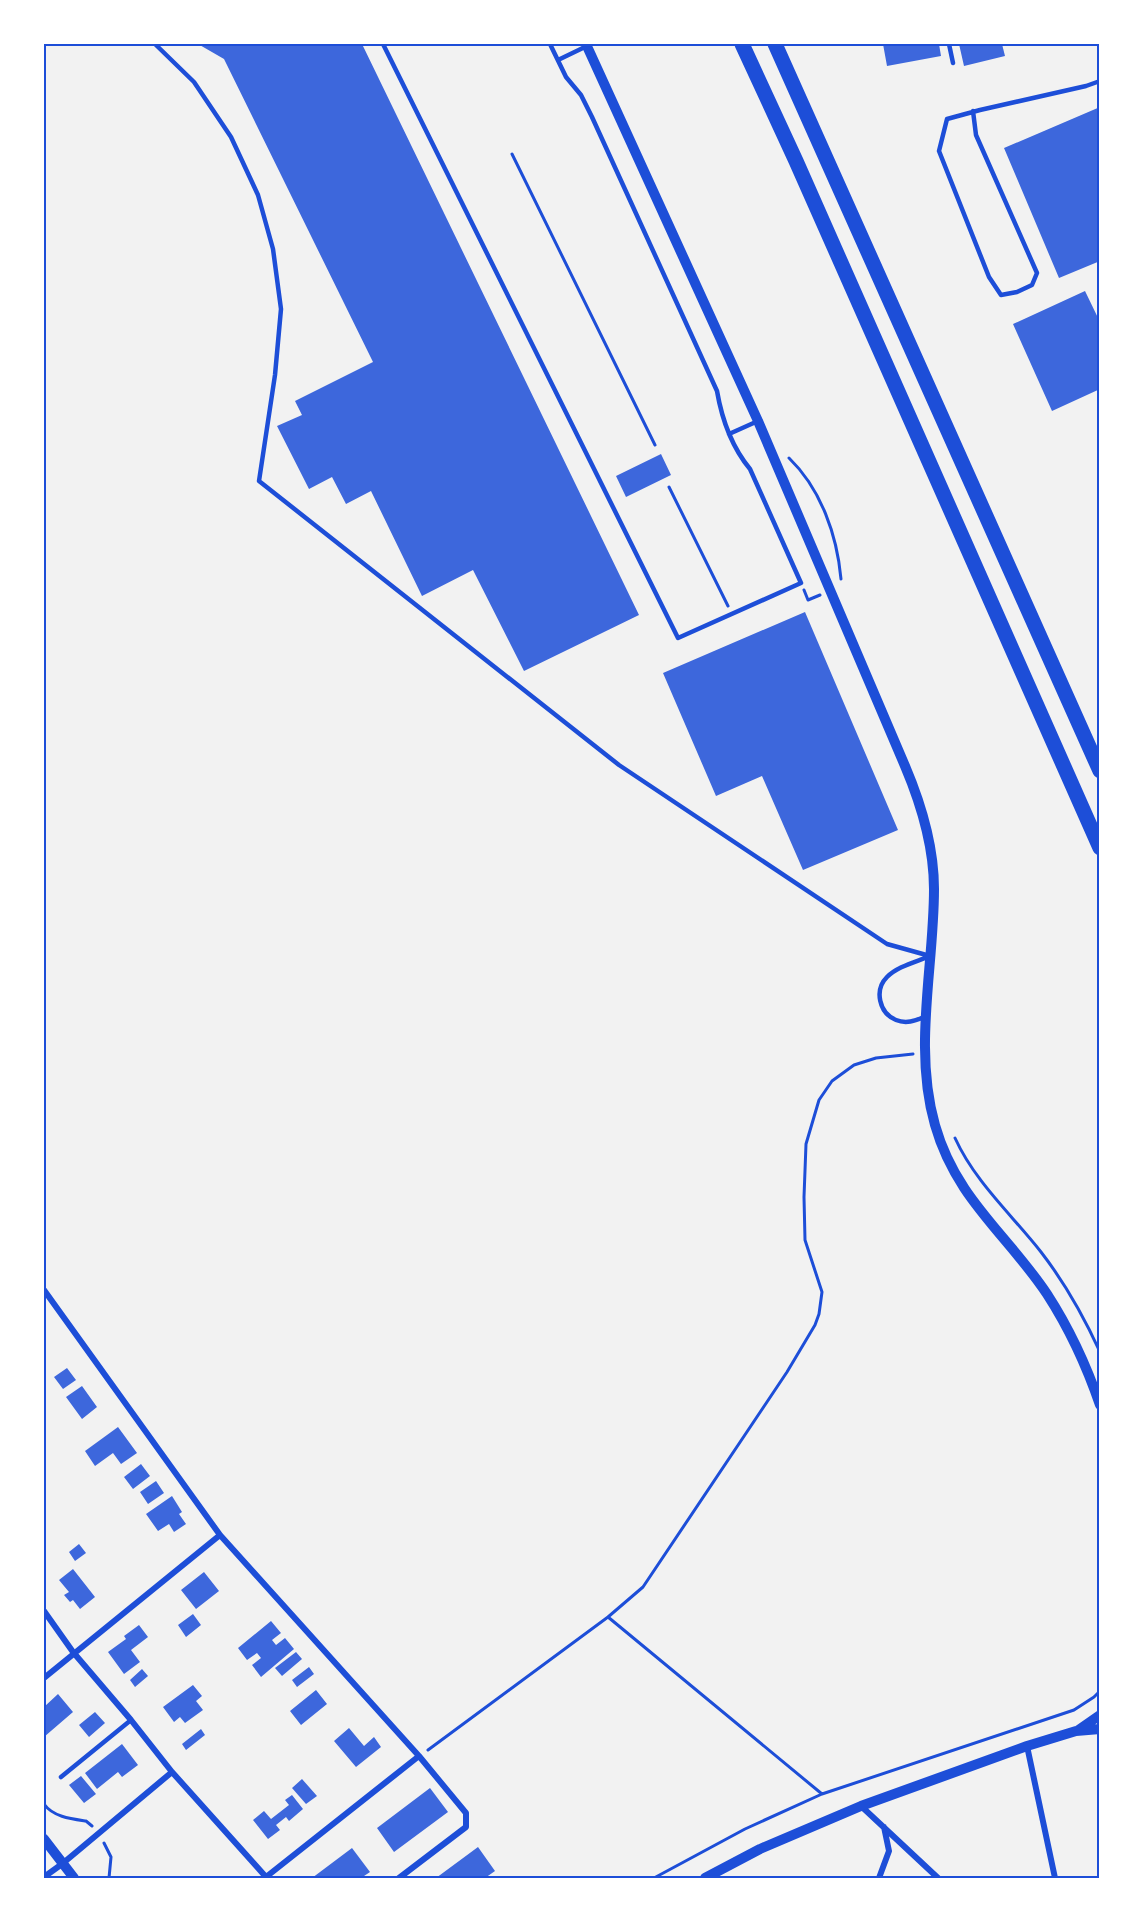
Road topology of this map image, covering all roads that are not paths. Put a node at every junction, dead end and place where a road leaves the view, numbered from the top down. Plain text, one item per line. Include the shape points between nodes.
1 (155, 44) edge
2 (383, 44) edge
3 (550, 44) edge
4 (742, 44) edge
5 (775, 44) edge
6 (949, 44) edge
7 (586, 45) edge
8 (558, 60) junction
9 (953, 63) dead end
10 (1100, 81) edge
11 (974, 111) junction
12 (758, 422) junction
13 (729, 434) junction
14 (1100, 771) edge
15 (1100, 848) edge
16 (930, 956) junction
17 (926, 1017) junction
18 (44, 1290) edge
19 (1100, 1405) edge
20 (220, 1535) junction
21 (44, 1611) edge
22 (73, 1652) junction
23 (44, 1678) edge
24 (1100, 1715) edge
25 (131, 1720) junction
26 (1100, 1729) edge
27 (1076, 1731) junction
28 (1027, 1746) junction
29 (419, 1756) junction
30 (172, 1772) junction
31 (61, 1777) dead end
32 (861, 1806) junction
33 (884, 1827) junction
34 (44, 1839) edge
35 (62, 1864) junction
36 (44, 1876) edge
37 (74, 1878) edge
38 (267, 1878) edge
39 (399, 1878) edge
40 (705, 1878) edge
41 (879, 1878) edge
42 (938, 1878) edge
43 (1055, 1878) edge

1 - 16 lane via 194,82 231,137 258,195 273,249 281,309 260,481 619,765 887,944
2 - 13 lane via 678,638 801,583 750,469
3 - 8 lane
4 - 15 highway
5 - 14 highway
6 - 9 lane
7 - 8 lane
7 - 12 street
8 - 13 lane via 592,117 717,391
10 - 11 lane
11 - 11 lane via 946,119 939,151 988,277 1001,295 1017,292 1032,285 1037,273 976,135
12 - 13 lane
12 - 16 street via 922,809 933,863
16 - 17 street
16 - 17 lane via 896,970 886,978 878,996 887,1015 897,1021
17 - 19 street via 928,1092 951,1169 967,1195 1047,1294 1074,1342
18 - 20 street
20 - 22 street
20 - 29 street
21 - 22 street
22 - 23 street
22 - 25 street
24 - 27 street
25 - 30 street
25 - 31 lane
26 - 27 street
27 - 28 street
28 - 32 street
28 - 43 street
29 - 38 street
29 - 39 street via 466,1813 466,1827
30 - 35 street
30 - 38 street
32 - 33 street
32 - 40 street via 760,1849
33 - 41 street via 889,1851
33 - 42 street
34 - 35 street
35 - 36 street
35 - 37 street

